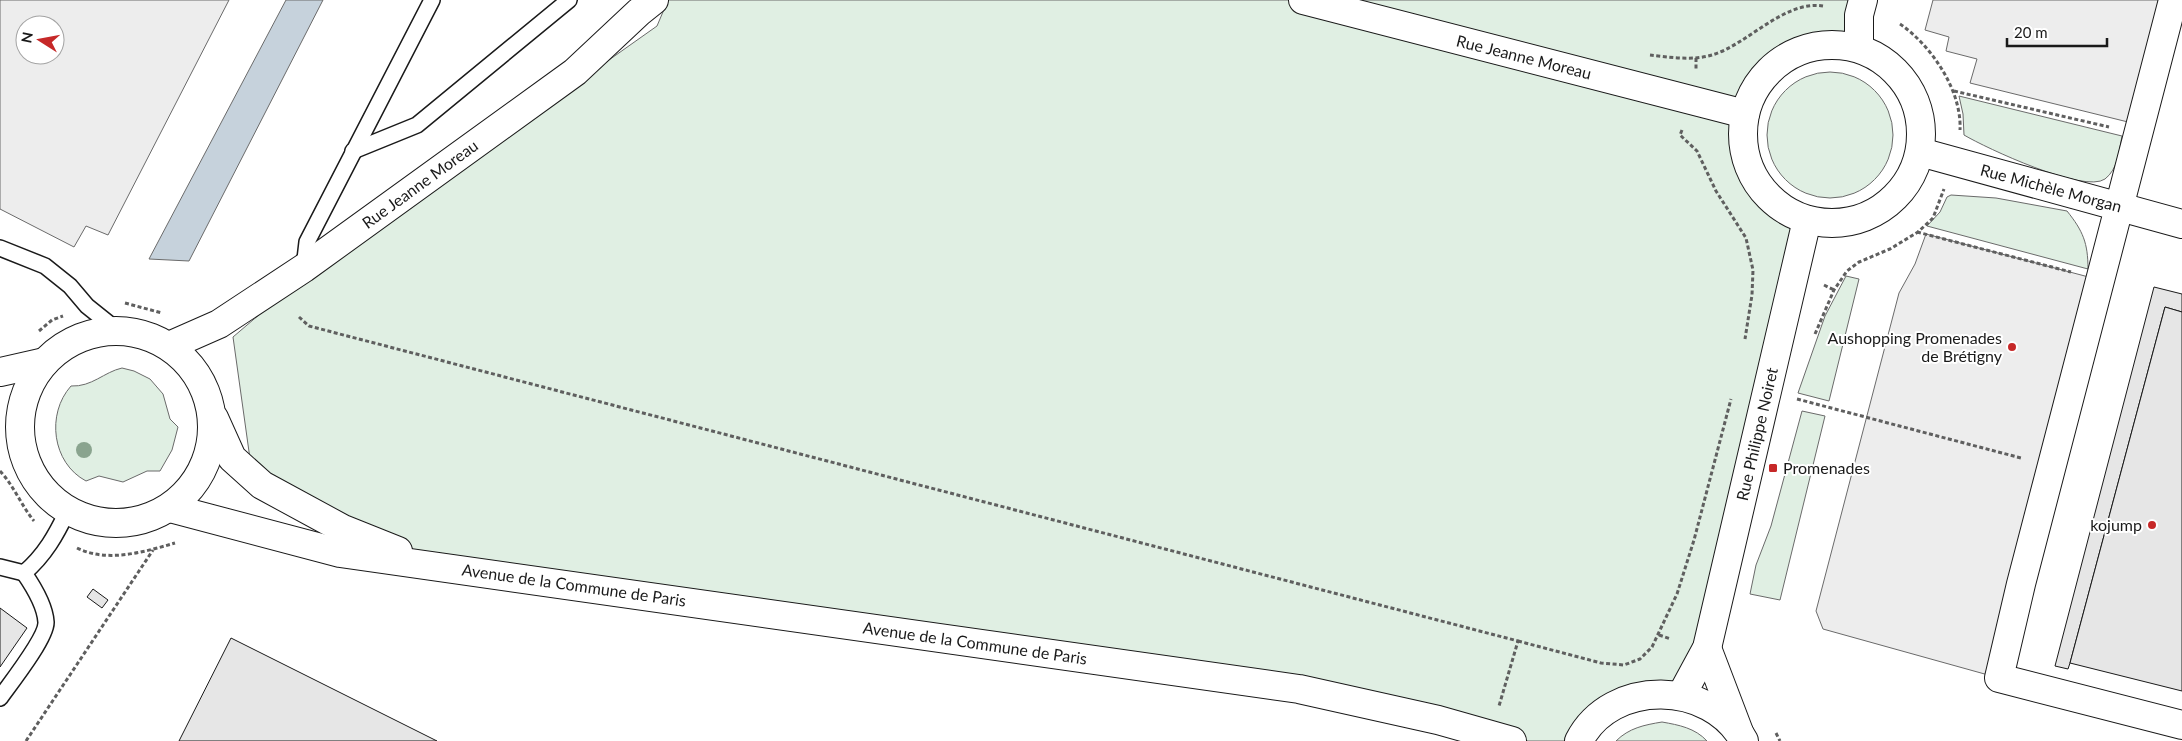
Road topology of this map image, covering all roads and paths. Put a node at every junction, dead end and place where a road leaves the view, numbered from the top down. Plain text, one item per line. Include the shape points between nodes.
1 (432, 0) edge
2 (569, 0) edge
3 (654, 0) edge
4 (1304, 0) edge
5 (1863, 0) edge
6 (2174, 0) edge
7 (1823, 6) dead end
8 (1900, 24) dead end
9 (1859, 48) junction
10 (1641, 54) dead end
11 (1696, 58) junction
12 (1696, 70) dead end
13 (1954, 91) junction
14 (1745, 114) junction
15 (2114, 128) dead end
16 (1680, 135) dead end
17 (353, 151) junction
18 (1920, 152) junction
19 (1952, 160) junction
20 (2120, 206) junction
21 (1807, 220) junction
22 (2182, 224) edge
23 (1916, 232) junction
24 (0, 248) edge
25 (304, 268) junction
26 (1753, 270) junction
27 (1760, 270) dead end
28 (2078, 274) dead end
29 (1821, 283) dead end
30 (1834, 290) junction
31 (299, 317) dead end
32 (117, 330) junction
33 (1812, 341) dead end
34 (1744, 342) dead end
35 (169, 346) junction
36 (45, 362) junction
37 (0, 372) edge
38 (1732, 394) dead end
39 (1795, 404) dead end
40 (212, 414) junction
41 (12, 447) edge
42 (2052, 466) junction
43 (170, 508) junction
44 (68, 510) junction
45 (153, 549) dead end
46 (434, 565) junction
47 (0, 568) edge
48 (24, 573) junction
49 (1659, 635) junction
50 (1671, 639) dead end
51 (1518, 642) junction
52 (1707, 648) junction
53 (1681, 696) junction
54 (0, 698) edge
55 (1498, 710) dead end
56 (2182, 725) edge
57 (1773, 727) dead end
58 (1741, 736) edge
59 (26, 741) edge
60 (1512, 741) edge
61 (1579, 741) edge
62 (1780, 741) edge

1 - 17 lane
2 - 17 lane via 417,125
3 - 25 street, Rue Jeanne Moreau via 574,72
4 - 14 street, Rue Jeanne Moreau
5 - 9 street
6 - 20 street
7 - 11 path via 1800,6 1729,48
8 - 13 path via 1916,35
9 - 14 street via 1830,44 1801,50 1776,64 1756,86
9 - 18 street via 1883,59 1902,77 1916,100 1922,125
10 - 11 path
11 - 12 path
13 - 15 path
13 - 19 path via 1960,129
14 - 21 street via 1743,141 1749,167 1758,183 1783,208
16 - 26 path via 1697,151 1716,191 1746,238
17 - 25 lane via 307,242
18 - 19 street, Rue Michèle Morgan
18 - 21 street via 1910,179 1890,202 1865,217 1836,224
19 - 20 street, Rue Michèle Morgan
19 - 23 path via 1933,218
20 - 22 street, Rue Michèle Morgan
20 - 42 street
21 - 52 street, Rue Philippe Noiret
23 - 28 path
23 - 30 path via 1859,262 1847,271
24 - 32 lane via 45,266
25 - 35 street, Rue Jeanne Moreau via 219,324
26 - 27 path
26 - 34 path
29 - 30 path
30 - 33 path
31 - 51 path via 309,326
32 - 35 street via 144,334
32 - 36 street via 90,334 65,345
35 - 40 street via 190,364 205,388
36 - 37 street
36 - 41 street via 31,382 22,405 20,429
38 - 49 path via 1694,540 1677,594
39 - 42 path via 1793,398
40 - 43 street via 212,442 205,467 190,490
40 - 46 street, Avenue de la Commune de Paris via 232,458 262,485 343,528
41 - 44 street via 36,481 56,503
42 - 56 street via 1999,678
43 - 44 street via 142,521 112,524 82,518
43 - 46 street, Avenue de la Commune de Paris via 340,553
44 - 48 lane via 48,548
45 - 59 path
46 - 60 street, Avenue de la Commune de Paris via 1299,689 1438,720
47 - 48 lane
48 - 54 lane via 35,589 46,623 41,638
49 - 50 path
49 - 51 path via 1640,659 1624,665 1602,663
51 - 55 path
52 - 53 street, Rue Philippe Noiret
52 - 58 street
53 - 58 street via 1703,703 1723,715
53 - 61 street via 1653,694 1626,701 1602,714
57 - 62 path

